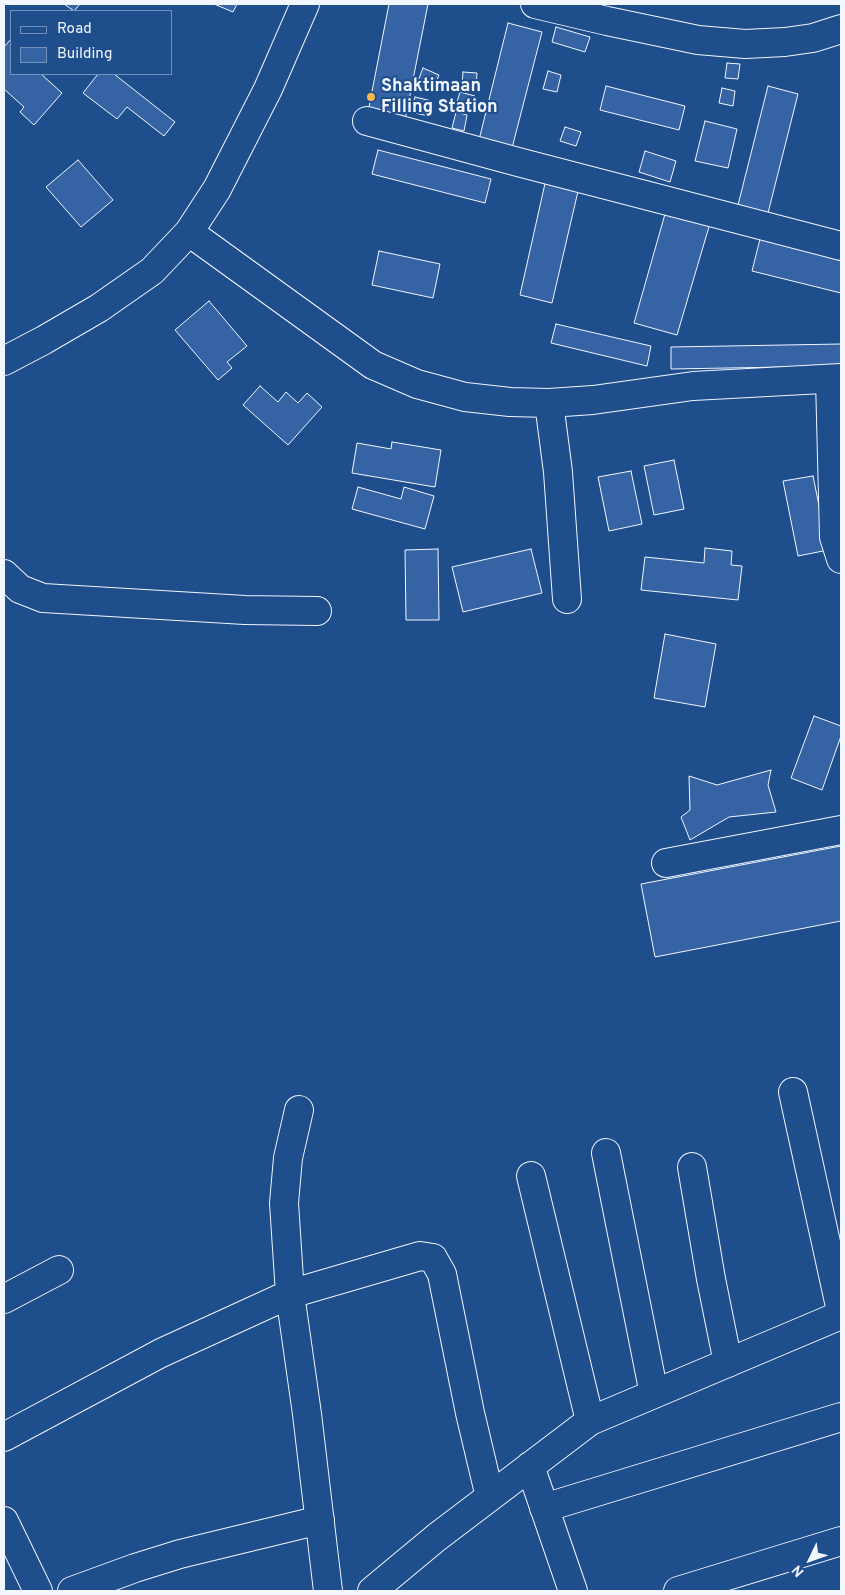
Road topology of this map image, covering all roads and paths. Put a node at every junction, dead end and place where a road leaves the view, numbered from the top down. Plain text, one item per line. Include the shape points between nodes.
1 (305, 4) edge
2 (535, 4) edge
3 (841, 29) edge
4 (367, 121) dead end
5 (189, 232) junction
6 (841, 246) edge
7 (4, 361) edge
8 (836, 378) edge
9 (549, 403) junction
10 (841, 559) edge
11 (4, 574) edge
12 (567, 598) dead end
13 (317, 611) dead end
14 (841, 830) edge
15 (666, 863) dead end
16 (793, 1092) dead end
17 (299, 1110) dead end
18 (606, 1153) dead end
19 (692, 1167) dead end
20 (531, 1176) dead end
21 (59, 1270) dead end
22 (290, 1294) junction
23 (4, 1299) edge
24 (841, 1311) edge
25 (841, 1316) edge
26 (728, 1363) junction
27 (654, 1394) junction
28 (841, 1417) edge
29 (590, 1421) junction
30 (4, 1437) edge
31 (530, 1466) junction
32 (490, 1497) junction
33 (544, 1508) junction
34 (4, 1520) edge
35 (320, 1520) junction
36 (841, 1541) edge
37 (38, 1591) edge
38 (72, 1591) edge
39 (328, 1591) edge
40 (372, 1591) edge
41 (572, 1591) edge
42 (678, 1591) edge

1 - 5 street via 268,89 218,188
2 - 3 street via 698,40 745,44 813,38
4 - 6 street
5 - 7 street via 152,271 99,308
5 - 9 street via 373,365 417,384 465,396
8 - 9 street via 692,386
8 - 10 street via 834,538
9 - 12 street via 558,472
11 - 13 street via 20,589 43,598
14 - 15 street
16 - 24 street
17 - 22 street via 284,1188
18 - 27 street
19 - 26 street
20 - 29 street
21 - 23 street
22 - 30 street via 160,1353
22 - 32 street via 420,1256 433,1258 442,1274
22 - 35 street
25 - 26 street
26 - 27 street
27 - 29 street
28 - 33 street
29 - 31 street
31 - 32 street
31 - 33 street
32 - 40 street
33 - 41 street
34 - 37 street
35 - 38 street via 180,1554
35 - 39 street
36 - 42 street

